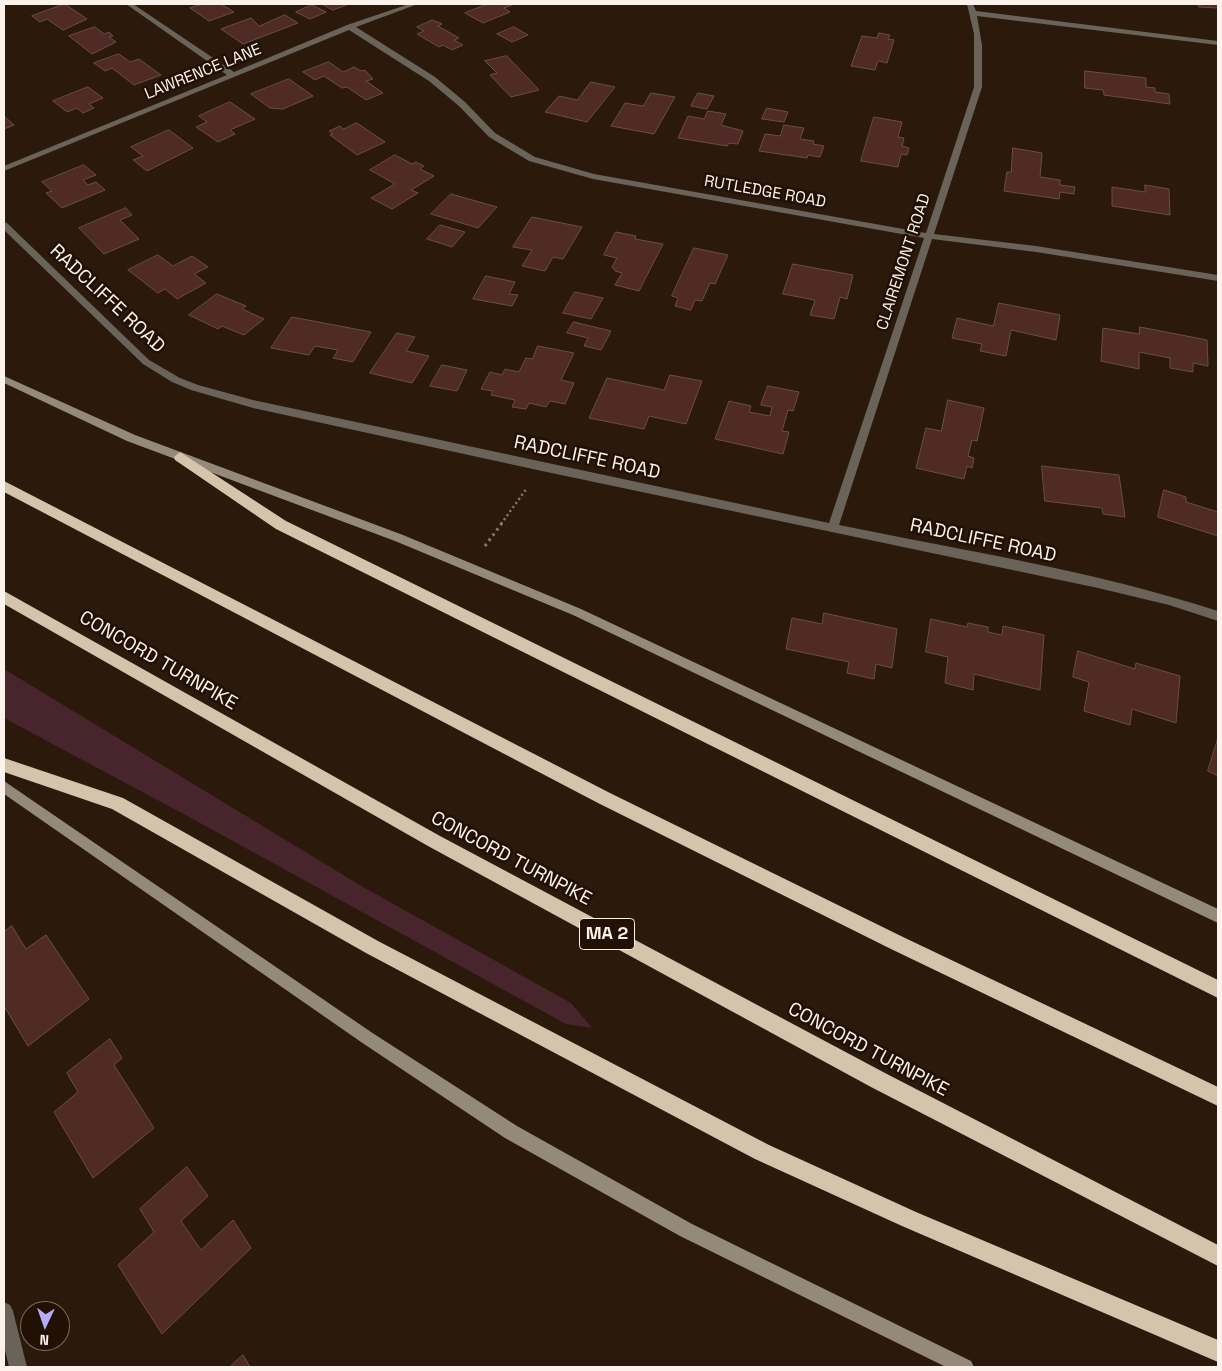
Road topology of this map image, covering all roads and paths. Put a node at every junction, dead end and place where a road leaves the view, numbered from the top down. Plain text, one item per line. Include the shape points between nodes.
1 (129, 4) edge
2 (415, 4) edge
3 (972, 8) edge
4 (350, 27) junction
5 (1218, 43) edge
6 (233, 75) junction
7 (4, 169) edge
8 (4, 225) edge
9 (928, 236) junction
10 (1218, 278) edge
11 (4, 379) edge
12 (180, 457) junction
13 (4, 486) edge
14 (520, 498) dead end
15 (833, 527) junction
16 (490, 538) dead end
17 (4, 597) edge
18 (1218, 616) edge
19 (4, 765) edge
20 (4, 787) edge
21 (1218, 916) edge
22 (1218, 989) edge
23 (1218, 1097) edge
24 (1218, 1256) edge
25 (4, 1311) edge
26 (1218, 1351) edge
27 (18, 1367) edge
28 (965, 1367) edge

1 - 6 street
2 - 4 street, LAWRENCE LANE
3 - 5 street
3 - 9 street, CLAIREMONT ROAD via 980,48 978,87
4 - 6 street, LAWRENCE LANE
4 - 9 street, RUTLEDGE ROAD via 432,79 492,135 532,159 602,177
6 - 7 street, LAWRENCE LANE
8 - 15 street, RADCLIFFE ROAD via 146,362 195,388 253,404 532,465
9 - 10 street, RUTLEDGE ROAD via 1036,249
9 - 15 street, CLAIREMONT ROAD
11 - 12 main road via 108,428
12 - 21 main road via 399,538 577,612
12 - 22 highway via 281,525
13 - 23 highway via 613,803
14 - 16 path
15 - 18 street, RADCLIFFE ROAD via 1098,583
17 - 24 highway, CONCORD TURNPIKE / MA 2 via 443,846 887,1084
19 - 26 highway via 117,803 372,947 762,1152
20 - 28 main road via 366,1037 511,1132 686,1230
25 - 27 street

